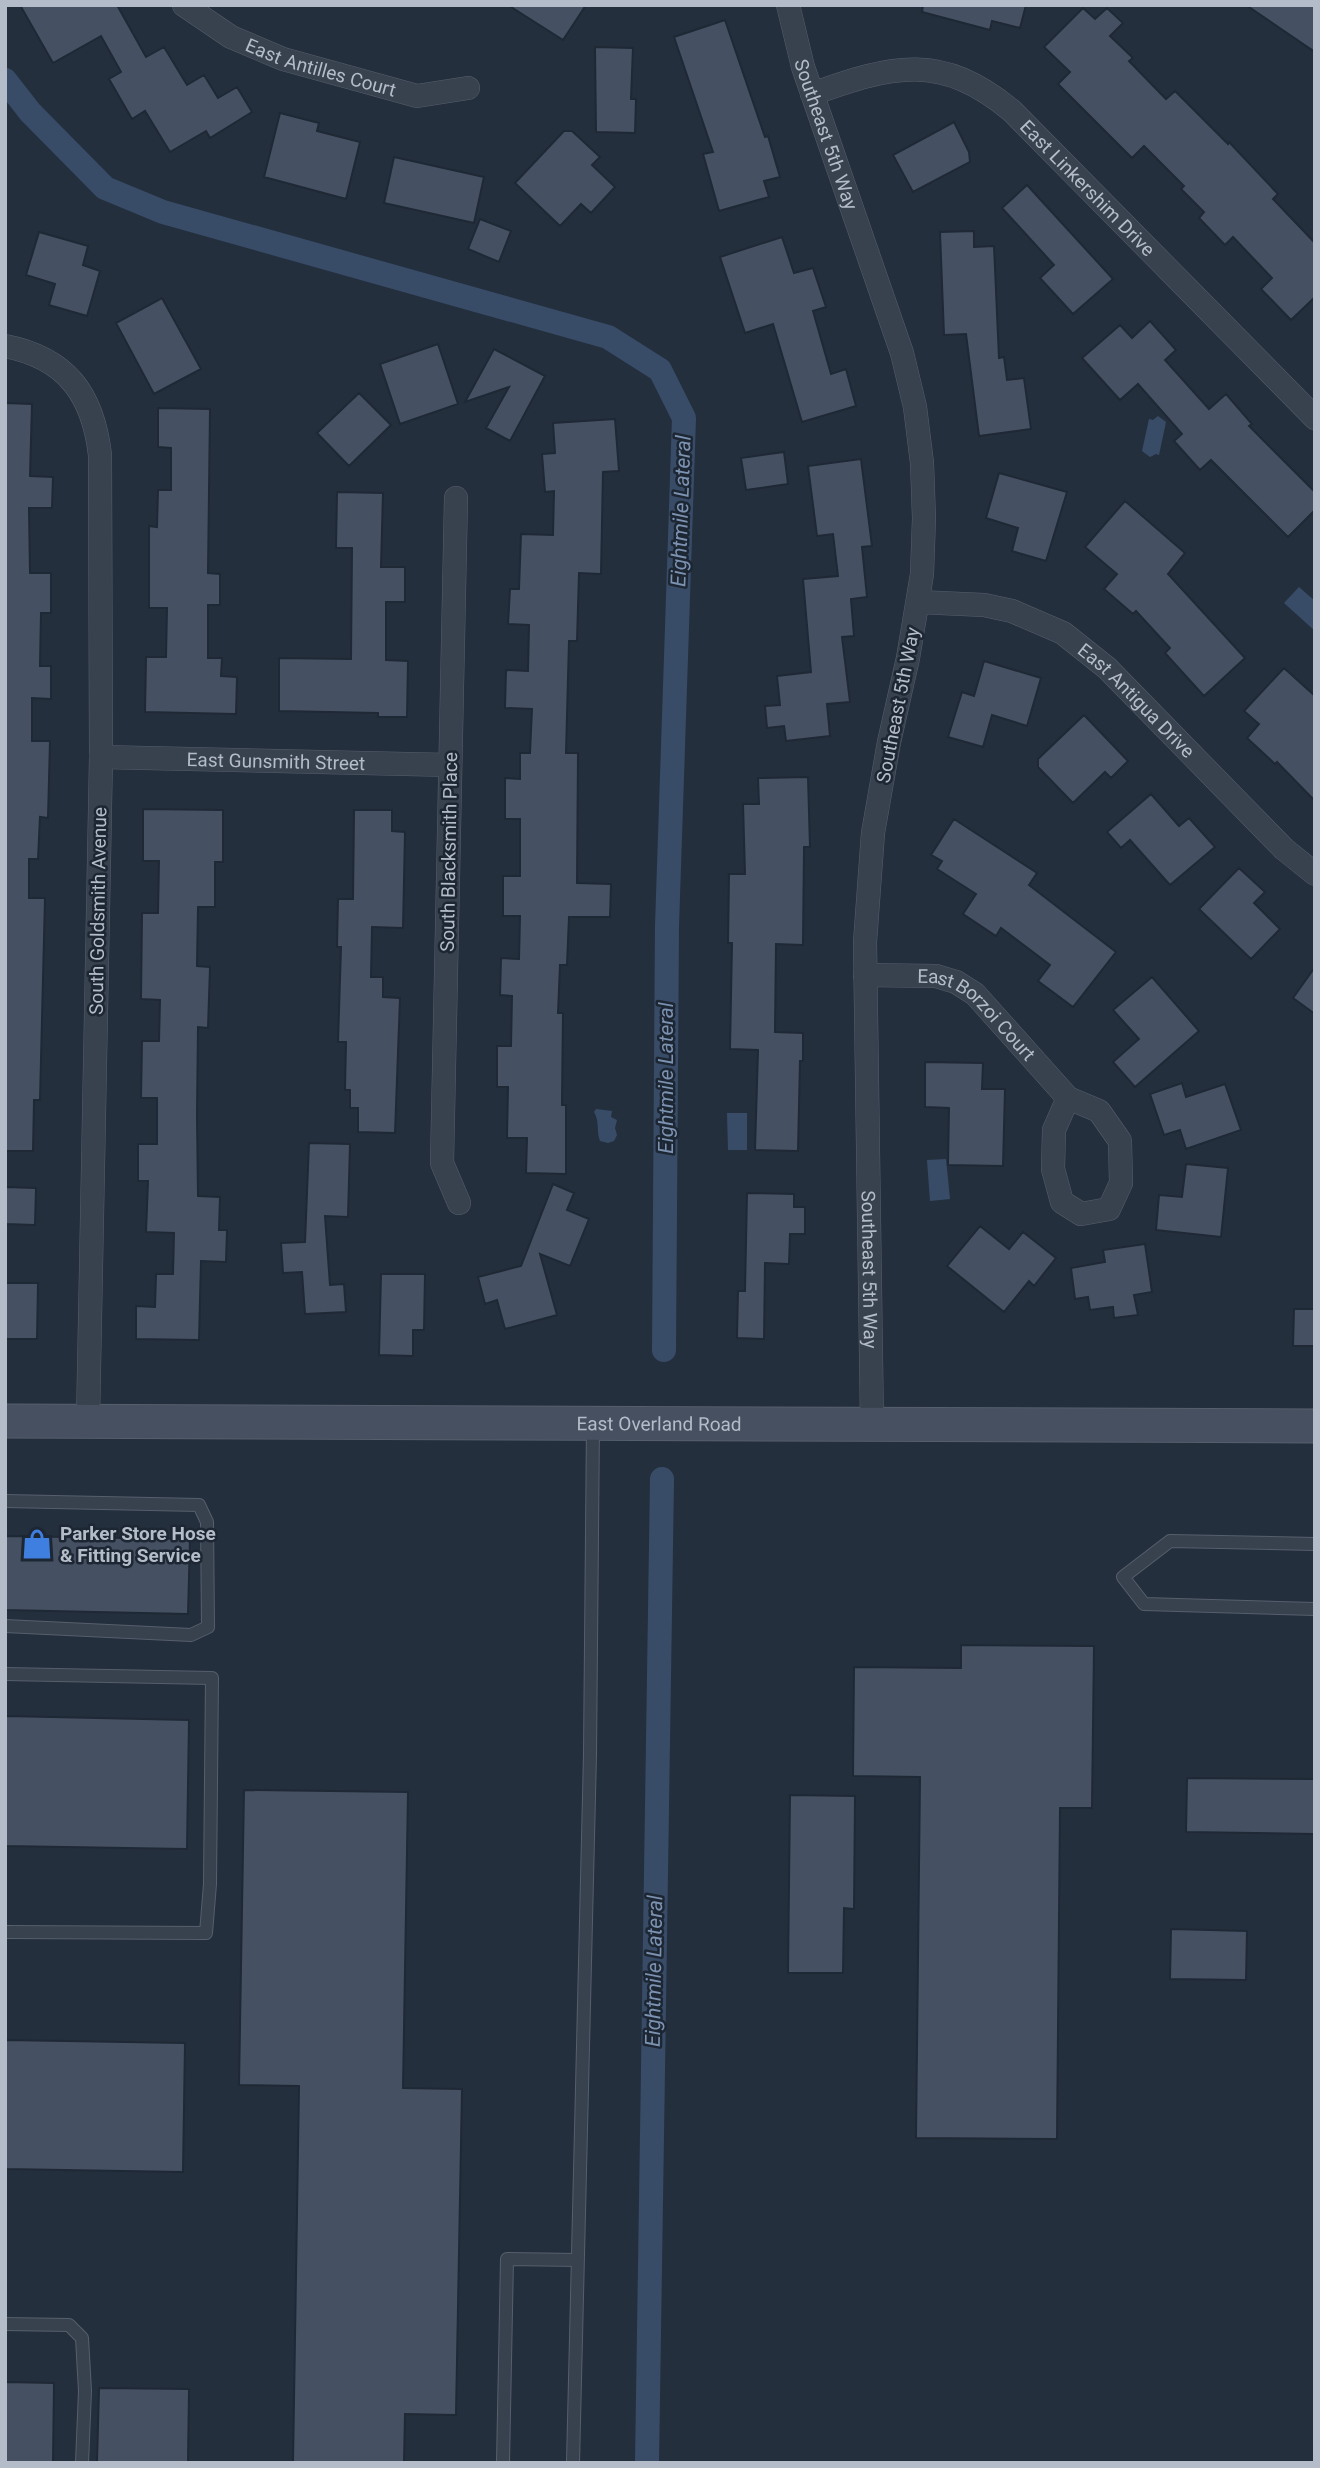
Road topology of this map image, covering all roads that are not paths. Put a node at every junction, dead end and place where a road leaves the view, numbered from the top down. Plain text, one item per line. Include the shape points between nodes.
1 (184, 5) edge
2 (789, 5) edge
3 (468, 88) dead end
4 (812, 94) junction
5 (5, 346) edge
6 (1315, 418) edge
7 (456, 498) dead end
8 (918, 602) junction
9 (100, 757) junction
10 (450, 765) junction
11 (1315, 874) edge
12 (865, 975) junction
13 (1068, 1098) junction
14 (459, 1203) dead end
15 (5, 1421) edge
16 (88, 1421) junction
17 (593, 1424) junction
18 (872, 1424) junction
19 (1315, 1426) edge
20 (5, 1501) edge
21 (1315, 1545) edge
22 (1315, 1609) edge
23 (5, 1626) edge
24 (5, 1674) edge
25 (5, 1931) edge
26 (578, 2260) junction
27 (5, 2325) edge
28 (82, 2463) edge
29 (503, 2463) edge
30 (573, 2463) edge

1 - 3 street, East Antilles Court via 231,37 283,59 417,96
2 - 4 street, Southeast 5th Way
4 - 6 street, East Linkershim Drive via 890,69 941,71 991,93
4 - 8 street, Southeast 5th Way via 894,326 915,407 924,518
5 - 9 street, South Goldsmith Avenue via 50,361 71,379 97,427
7 - 10 street, South Blacksmith Place
8 - 11 street, East Antigua Drive via 1012,611 1063,634 1107,668 1284,849
8 - 12 street, Southeast 5th Way via 873,833
9 - 10 street, East Gunsmith Street
9 - 16 street, South Goldsmith Avenue
10 - 14 street, South Blacksmith Place via 442,1163
12 - 13 street, East Borzoi Court via 936,976 956,982 975,994
12 - 18 street, Southeast 5th Way
13 - 13 street, East Borzoi Court via 1054,1130 1053,1169 1062,1202 1081,1214 1109,1209 1121,1183 1120,1141 1099,1111
15 - 16 main road, East Overland Road
16 - 17 main road, East Overland Road
17 - 18 main road, East Overland Road
17 - 26 lane
18 - 19 main road, East Overland Road
20 - 23 lane via 199,1504 207,1522 208,1627 191,1635
21 - 22 lane via 1170,1541 1123,1577 1144,1604
24 - 25 lane via 212,1678 206,1933
26 - 29 lane via 507,2259
26 - 30 lane
27 - 28 lane via 69,2325 82,2338

